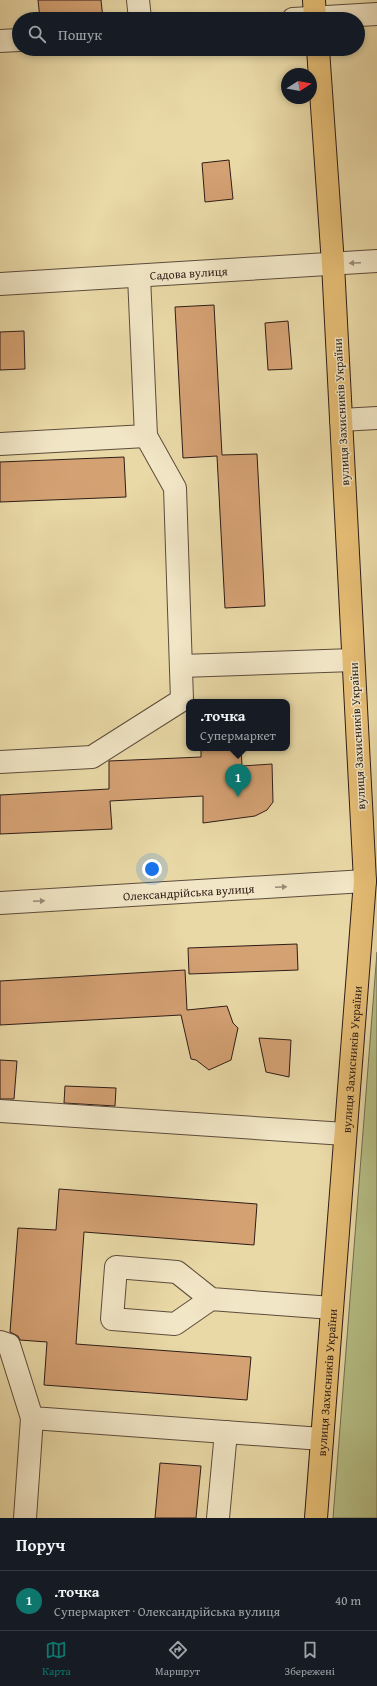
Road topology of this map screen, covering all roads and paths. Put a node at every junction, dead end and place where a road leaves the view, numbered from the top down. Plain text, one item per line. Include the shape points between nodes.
1 (138, 0) edge
2 (139, 12) edge
3 (365, 14) edge
4 (377, 14) edge
5 (12, 40) edge
6 (0, 41) edge
7 (318, 56) edge
8 (377, 261) edge
9 (333, 264) junction
10 (139, 276) junction
11 (0, 284) edge
12 (377, 418) edge
13 (341, 420) junction
14 (146, 436) junction
15 (0, 444) edge
16 (353, 660) junction
17 (181, 666) junction
18 (0, 762) edge
19 (371, 881) edge
20 (0, 903) edge
21 (0, 1111) edge
22 (345, 1134) junction
23 (211, 1299) dead end
24 (332, 1308) junction
25 (0, 1342) edge
26 (32, 1418) junction
27 (226, 1432) junction
28 (322, 1439) junction
29 (25, 1518) edge
30 (218, 1518) edge
31 (316, 1518) edge

1 - 2 street
3 - 4 street
5 - 6 street
7 - 9 main road, вулиця Захисників України
8 -> 9 street, Садова вулиця
9 - 10 street, Садова вулиця
9 - 13 main road, вулиця Захисників України
10 - 11 street, Садова вулиця
10 - 14 street
12 - 13 street
13 - 16 main road, вулиця Захисників України
14 - 15 street
14 - 17 street via 175,488
16 - 17 street
16 - 19 main road, вулиця Захисників України
17 - 18 street via 182,700 92,757
20 -> 19 street, Олександрійська вулиця
19 - 22 main road, вулиця Захисників України
21 - 22 street
22 - 24 main road, вулиця Захисників України
23 - 24 street
24 - 28 main road, вулиця Захисників України
25 - 26 street via 9,1345
26 - 27 street
26 - 29 street
27 - 28 street
27 - 30 street
28 - 31 main road, вулиця Захисників України

